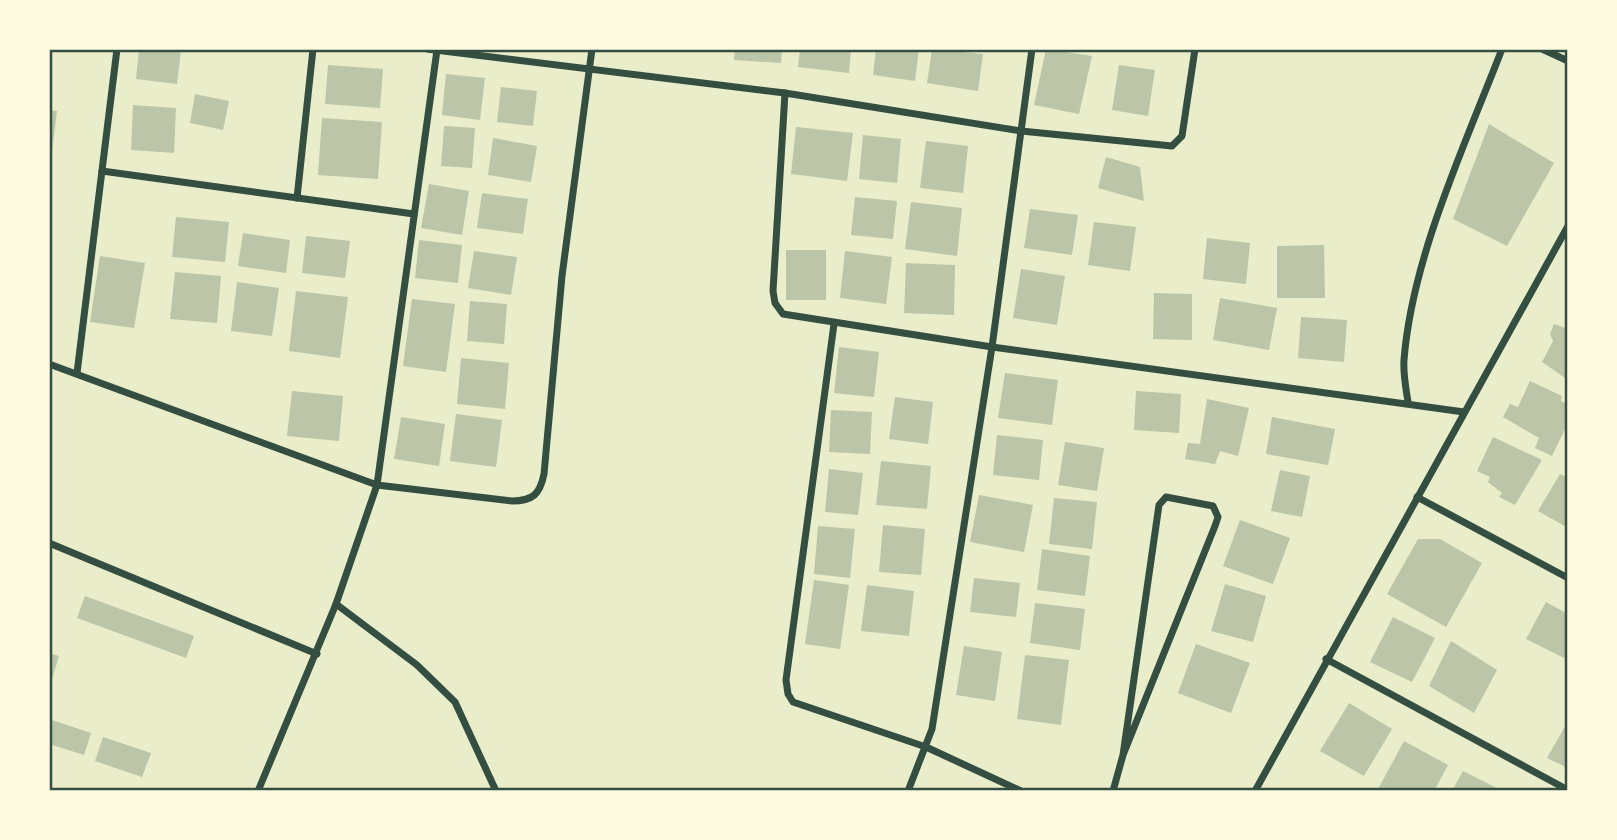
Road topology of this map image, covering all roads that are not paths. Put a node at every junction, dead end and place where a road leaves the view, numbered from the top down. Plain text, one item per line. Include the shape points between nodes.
1 (117, 49) edge
2 (313, 49) edge
3 (427, 49) edge
4 (592, 49) edge
5 (1032, 49) edge
6 (1195, 49) edge
7 (1502, 49) edge
8 (1542, 49) edge
9 (437, 50) edge
10 (1568, 61) edge
11 (589, 68) junction
12 (785, 93) junction
13 (1021, 131) junction
14 (102, 171) junction
15 (296, 198) junction
16 (414, 214) junction
17 (1568, 226) edge
18 (834, 324) junction
19 (992, 347) junction
20 (49, 364) edge
21 (77, 373) junction
22 (1408, 402) junction
23 (1464, 412) junction
24 (377, 485) junction
25 (1417, 497) junction
26 (49, 543) edge
27 (1568, 578) edge
28 (336, 604) junction
29 (317, 654) junction
30 (1326, 659) junction
31 (926, 747) junction
32 (1123, 755) junction
33 (1568, 790) edge
34 (258, 791) edge
35 (496, 791) edge
36 (908, 791) edge
37 (1021, 791) edge
38 (1113, 791) edge
39 (1255, 791) edge

1 - 14 street
2 - 15 street
3 - 9 street
4 - 11 street
5 - 13 street
6 - 13 street via 1182,136 1172,146
7 - 22 street via 1412,298 1403,363
8 - 10 street
9 - 11 street
9 - 16 street
11 - 12 street
11 - 24 street via 541,490 524,501 512,501
12 - 13 street
12 - 18 street via 775,303 783,314
13 - 19 street
14 - 15 street
14 - 21 street
15 - 16 street
16 - 24 street
17 - 23 street
18 - 19 street
18 - 31 street via 786,680 788,694 793,702
19 - 22 street
19 - 31 street
20 - 21 street
21 - 24 street
22 - 23 street
23 - 25 street
24 - 28 street
25 - 27 street
25 - 30 street
26 - 29 street
28 - 29 street
28 - 35 street via 417,665 456,702
29 - 34 street
30 - 33 street
30 - 39 street
31 - 36 street
31 - 37 street
32 - 32 street via 1159,505 1166,497 1213,506 1215,526
32 - 38 street

